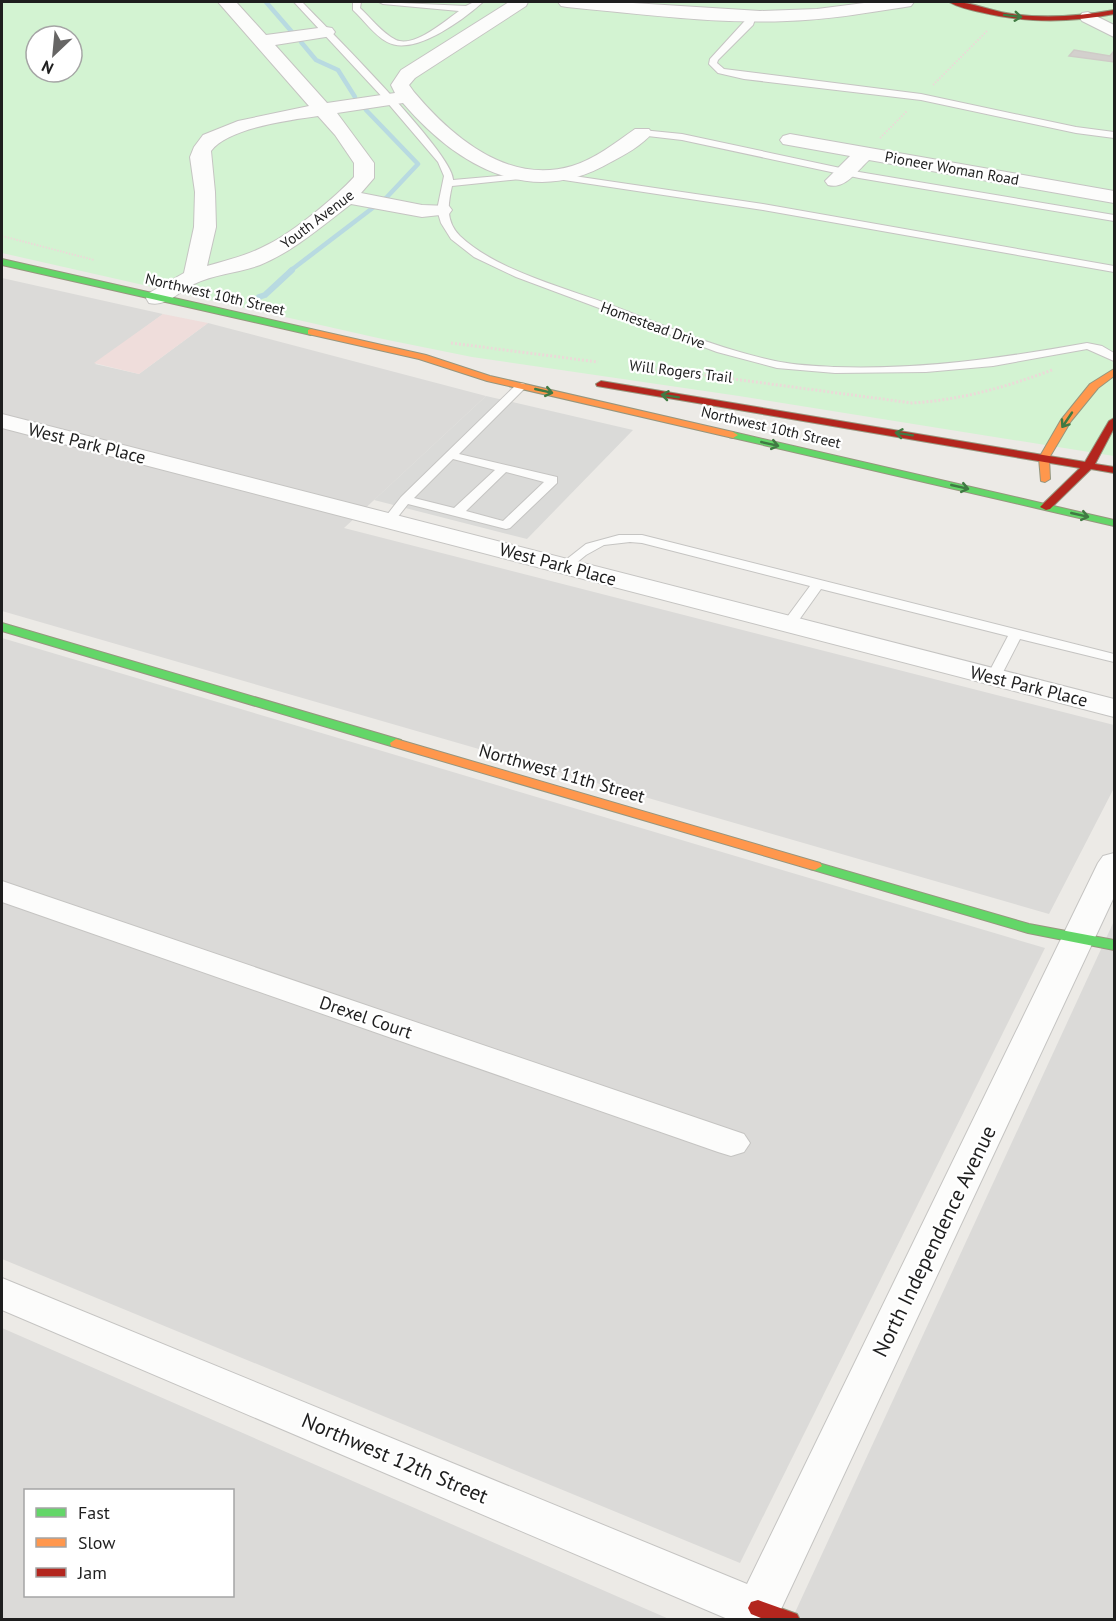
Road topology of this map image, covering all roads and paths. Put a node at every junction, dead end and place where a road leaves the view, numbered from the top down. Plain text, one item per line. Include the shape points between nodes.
1 (228, 2) edge
2 (298, 2) edge
3 (357, 2) edge
4 (383, 2) edge
5 (479, 2) edge
6 (520, 2) edge
7 (567, 2) edge
8 (905, 2) edge
9 (952, 2) edge
10 (466, 9) junction
11 (1114, 12) edge
12 (1002, 15) junction
13 (752, 16) junction
14 (1088, 17) junction
15 (326, 32) junction
16 (1114, 32) edge
17 (263, 41) junction
18 (921, 97) junction
19 (398, 98) junction
20 (323, 109) junction
21 (642, 133) joint
22 (1114, 135) edge
23 (790, 140) dead end
24 (870, 148) junction
25 (540, 175) junction
26 (840, 177) junction
27 (448, 183) junction
28 (1114, 197) edge
29 (356, 199) junction
30 (442, 210) junction
31 (1114, 218) edge
32 (2, 262) edge
33 (1114, 269) edge
34 (195, 276) junction
35 (157, 298) junction
36 (446, 343) dead end
37 (422, 357) junction
38 (1114, 358) edge
39 (603, 362) dead end
40 (627, 365) dead end
41 (1053, 370) dead end
42 (519, 371) dead end
43 (1114, 372) edge
44 (590, 382) dead end
45 (520, 386) junction
46 (2, 421) edge
47 (1114, 421) edge
48 (450, 455) junction
49 (1044, 458) junction
50 (1089, 465) junction
51 (504, 468) junction
52 (1114, 470) edge
53 (1046, 507) junction
54 (397, 510) junction
55 (458, 512) junction
56 (1114, 523) edge
57 (564, 566) junction
58 (818, 584) junction
59 (789, 624) junction
60 (2, 627) edge
61 (1016, 634) junction
62 (1114, 658) edge
63 (993, 676) junction
64 (1114, 708) edge
65 (1114, 863) edge
66 (2, 891) edge
67 (1096, 942) edge
68 (731, 1143) dead end
69 (2, 1293) edge
70 (767, 1616) edge

1 - 17 street, Youth Avenue
2 - 15 lane
3 - 10 lane via 356,8 392,42 402,44 419,42
4 - 10 lane
5 - 10 lane
6 - 19 street via 408,74 400,85
7 - 13 street
8 - 13 street via 818,14
9 - 12 main road
11 - 14 main road
12 -> 14 main road via 1043,19
12 - 18 path
13 - 18 lane via 750,23 714,59 716,68 744,75
14 - 16 street
15 - 17 street
15 - 19 lane
17 - 20 street, Youth Avenue
18 - 22 lane
18 - 24 path
19 - 20 street
19 - 25 street via 465,153 500,170
19 - 27 lane via 442,161
20 - 29 street, Youth Avenue via 364,164 364,178
20 - 34 street via 229,129 204,145 200,157 205,227
21 - 25 street via 584,168
21 - 26 lane via 682,137
23 - 24 street, Pioneer Woman Road
24 - 26 street
24 - 28 street, Pioneer Woman Road
25 - 27 lane
25 - 33 lane via 752,205
26 - 31 lane
27 - 30 lane
29 - 30 street via 426,211
29 - 34 street, Youth Avenue via 279,248 250,261
30 - 38 lane, Homestead Drive via 455,237 489,261 568,294 762,362 812,369 926,369 993,363 1087,346
32 - 35 main road, Northwest 10th Street
34 - 35 street, Youth Avenue
35 - 37 main road, Northwest 10th Street
36 - 39 path, Will Rogers Trail
37 - 42 main road, Northwest 10th Street
37 - 45 main road, Northwest 10th Street
40 - 41 path, Will Rogers Trail via 912,403 986,394
43 -> 49 main road via 1094,386 1066,420
49 -> 44 main road, Northwest 10th Street
45 - 48 lane
45 -> 53 main road, Northwest 10th Street
46 - 54 street, West Park Place
47 - 50 main road
48 - 51 lane
48 - 54 lane
49 - 50 main road, Northwest 10th Street
49 - 53 main road
50 - 52 main road, Northwest 10th Street
50 - 53 main road
51 - 55 lane
51 - 55 lane via 553,480 506,525
53 -> 56 main road, Northwest 10th Street
54 - 55 lane
54 - 57 street, West Park Place
57 - 58 lane via 596,543 630,538
57 - 59 street, West Park Place
58 - 59 lane
58 - 61 lane
59 - 63 street, West Park Place
60 - 67 main road, Northwest 11th Street via 1017,924
61 - 62 lane
61 - 63 lane
63 - 64 street, West Park Place
65 - 67 street, North Independence Avenue
66 - 68 street, Drexel Court
67 - 70 street, North Independence Avenue
69 - 70 street, Northwest 12th Street

